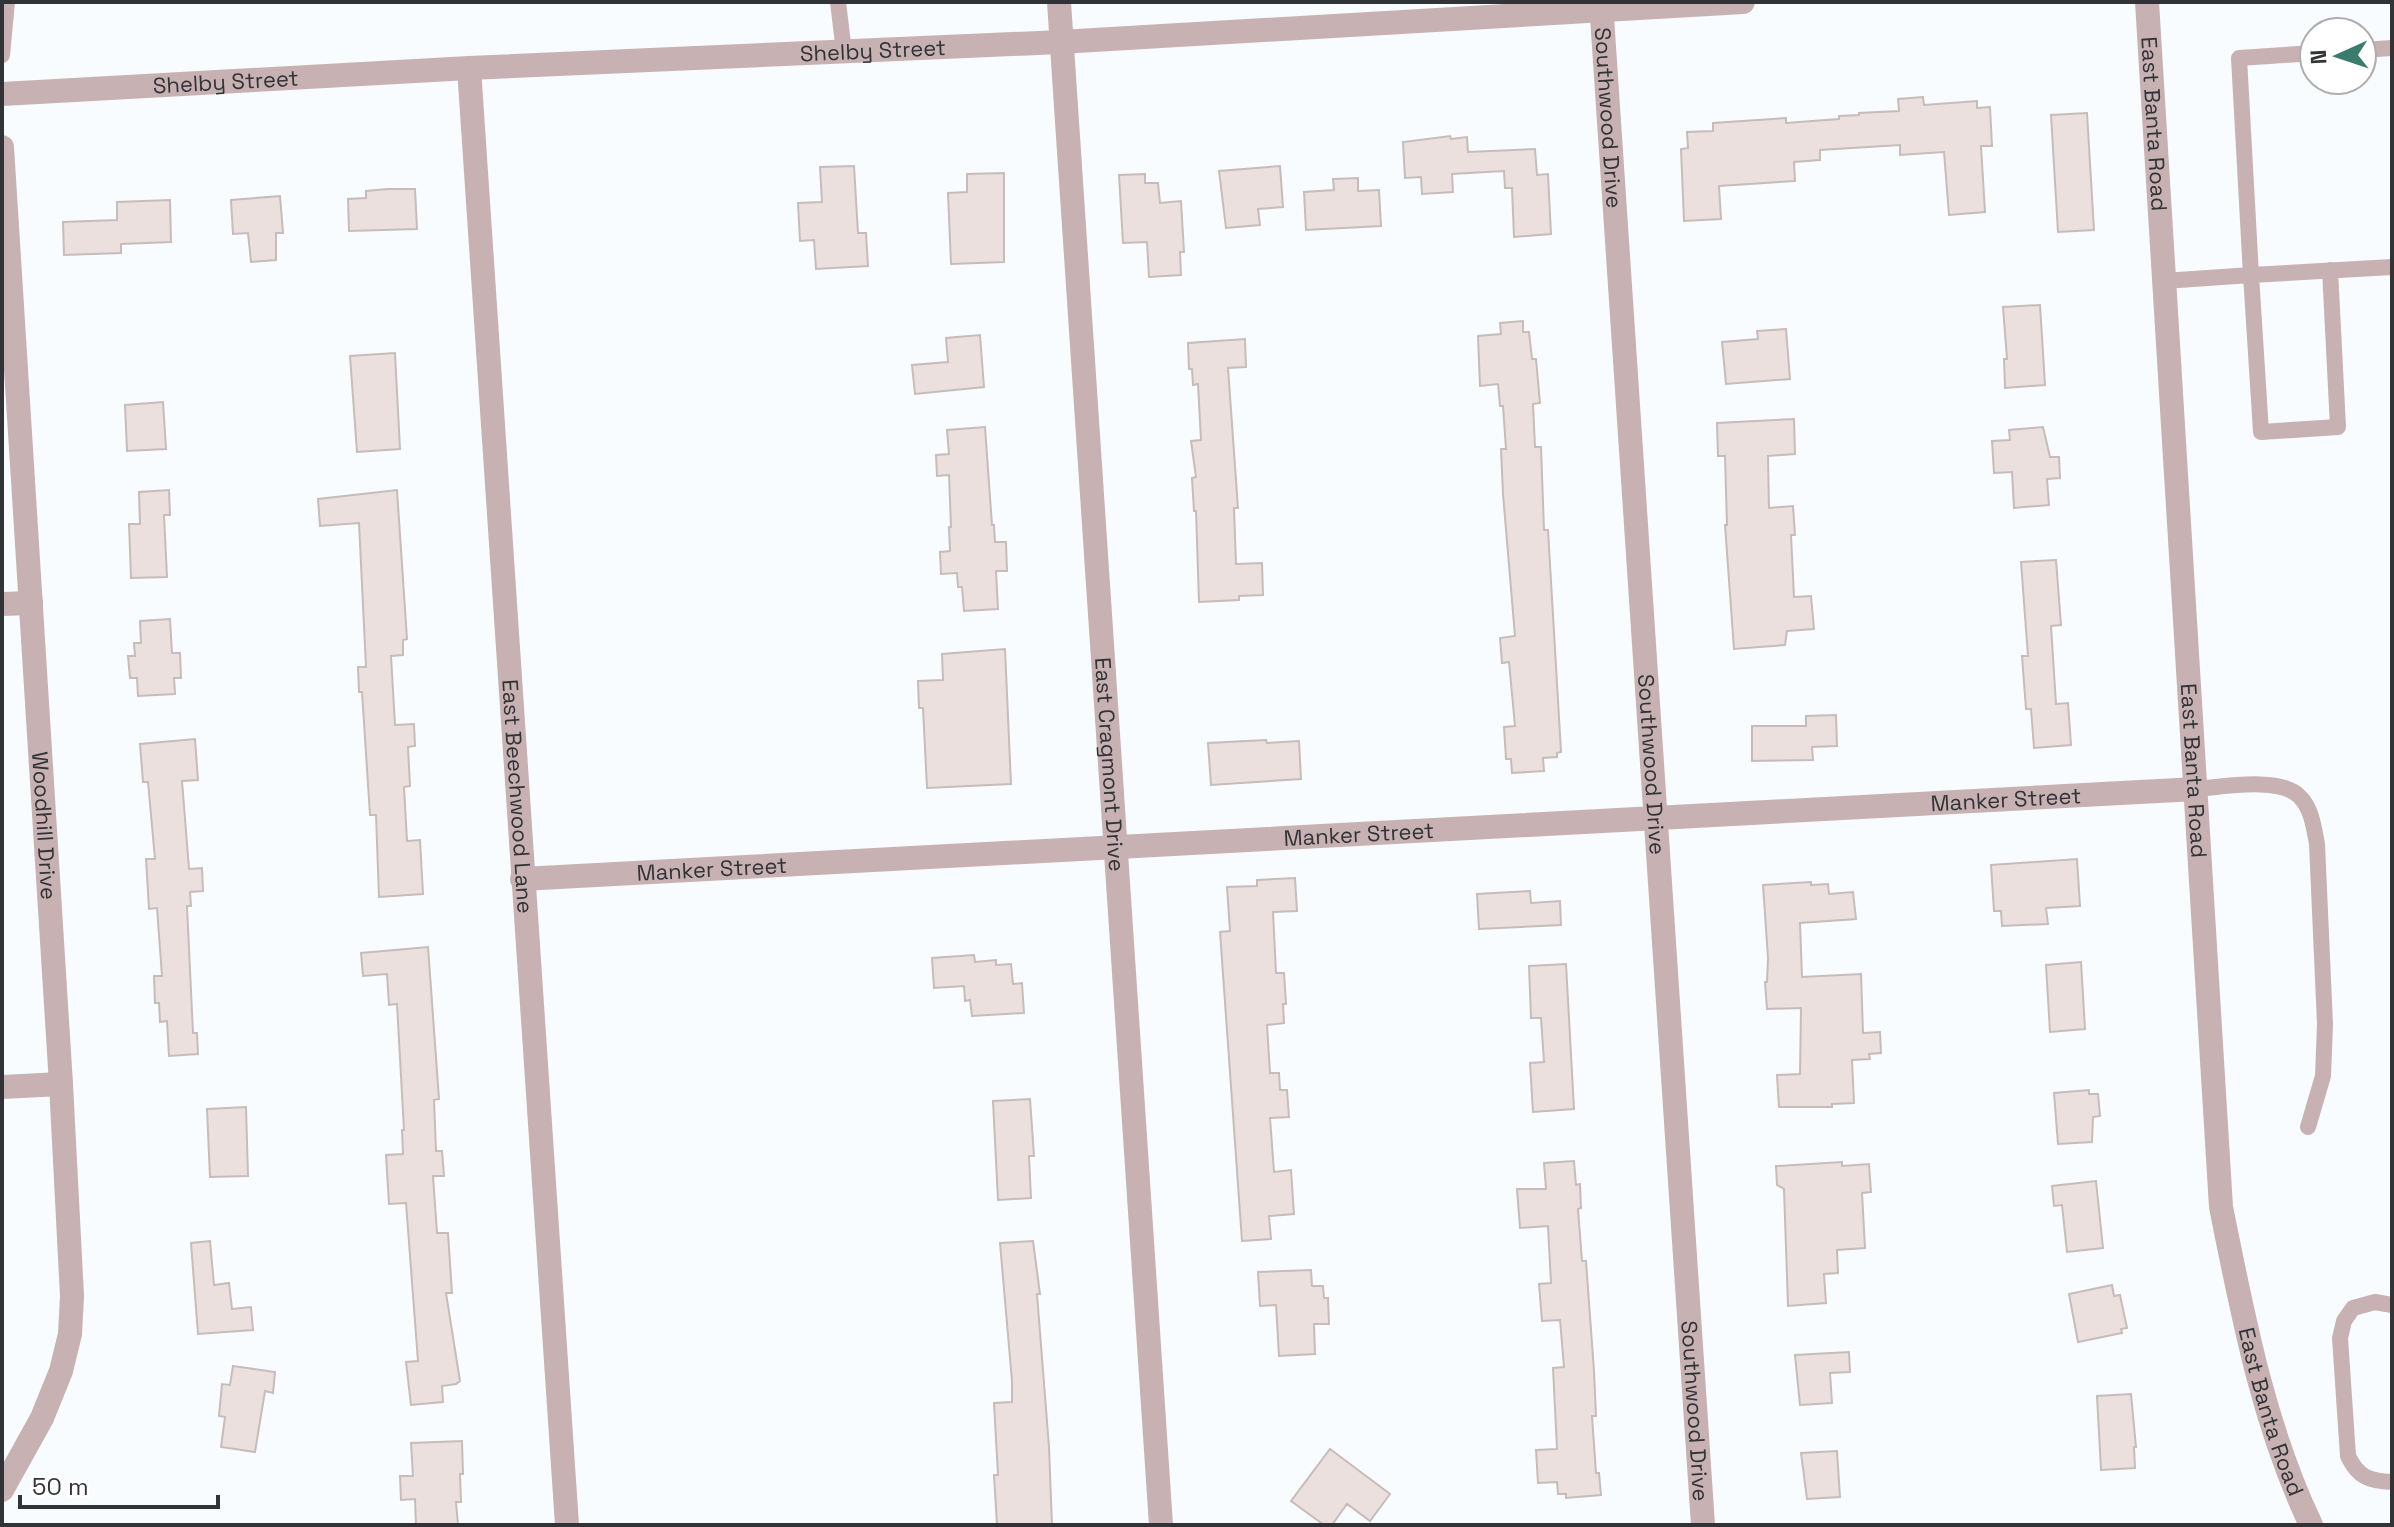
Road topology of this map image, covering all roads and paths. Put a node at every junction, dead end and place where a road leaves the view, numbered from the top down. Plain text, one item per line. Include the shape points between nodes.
1 (7, 2) edge
2 (838, 2) edge
3 (1059, 2) edge
4 (1743, 2) edge
5 (2147, 2) edge
6 (1602, 6) edge
7 (1060, 42) junction
8 (844, 52) junction
9 (2298, 54) edge
10 (2, 55) edge
11 (469, 68) junction
12 (2, 94) edge
13 (2, 147) edge
14 (2392, 267) edge
15 (2330, 270) junction
16 (2251, 275) junction
17 (2164, 281) junction
18 (31, 603) junction
19 (2, 604) edge
20 (2196, 789) junction
21 (1656, 818) junction
22 (1116, 847) junction
23 (522, 879) junction
24 (61, 1084) junction
25 (2, 1087) edge
26 (2308, 1127) dead end
27 (2392, 1305) edge
28 (2392, 1482) edge
29 (2, 1490) edge
30 (567, 1525) edge
31 (1161, 1525) edge
32 (1703, 1525) edge
33 (2311, 1525) edge

1 - 10 lane
2 - 8 lane
3 - 7 street, East Cragmont Drive
4 - 6 street, Shelby Street
5 - 17 street, East Banta Road
6 - 7 street, Shelby Street
6 - 21 street, Southwood Drive
7 - 8 street, Shelby Street
7 - 22 street, East Cragmont Drive
8 - 11 street, Shelby Street
9 - 16 lane via 2239,58
11 - 12 street, Shelby Street
11 - 23 street, East Beechwood Lane
13 - 18 street, Woodhill Drive
14 - 15 lane
15 - 16 lane
15 - 16 lane via 2338,427 2261,432
16 - 17 lane
17 - 20 street, East Banta Road
18 - 19 street
18 - 24 street, Woodhill Drive
20 - 21 street, Manker Street
20 - 26 lane via 2281,786 2300,796 2311,815 2318,858 2325,1024 2323,1076
20 - 33 street, East Banta Road via 2221,1207 2254,1365 2283,1460
21 - 22 street, Manker Street
21 - 32 street, Southwood Drive
22 - 23 street, Manker Street
22 - 31 street, East Cragmont Drive
23 - 30 street, East Beechwood Lane
24 - 25 street
24 - 29 street, Woodhill Drive via 70,1334 52,1395
27 - 28 lane via 2375,1302 2353,1308 2340,1338 2348,1456 2362,1477

